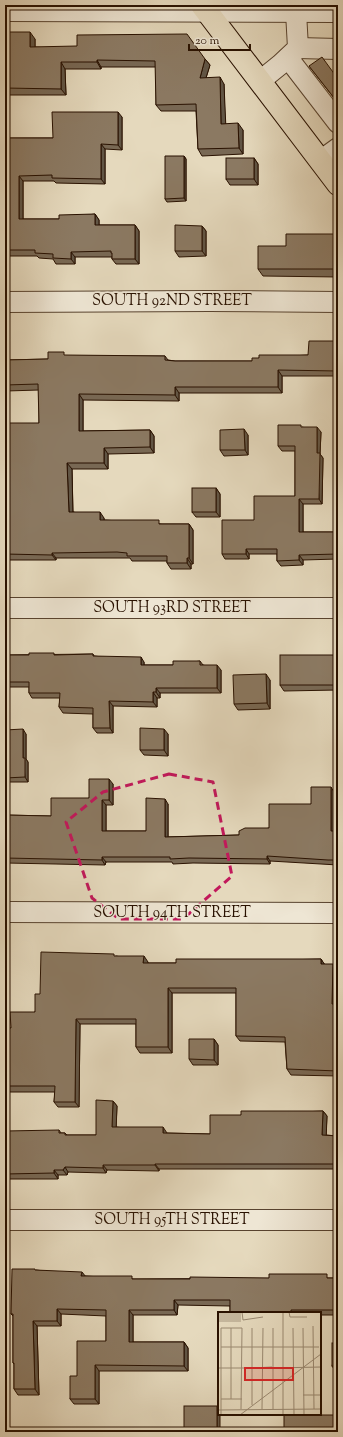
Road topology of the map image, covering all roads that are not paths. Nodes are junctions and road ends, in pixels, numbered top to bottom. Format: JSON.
{"nodes":[{"id":1,"x":204,"y":8,"type":"edge"},
{"id":2,"x":337,"y":10,"type":"edge"},
{"id":3,"x":5,"y":11,"type":"edge"},
{"id":4,"x":296,"y":12,"type":"junction"},
{"id":5,"x":293,"y":53,"type":"junction"},
{"id":6,"x":335,"y":53,"type":"edge"},
{"id":7,"x":260,"y":81,"type":"junction"},
{"id":8,"x":338,"y":123,"type":"edge"},
{"id":9,"x":338,"y":148,"type":"edge"},
{"id":10,"x":320,"y":161,"type":"junction"},
{"id":11,"x":338,"y":184,"type":"edge"},
{"id":12,"x":5,"y":302,"type":"edge"},
{"id":13,"x":338,"y":302,"type":"edge"},
{"id":14,"x":5,"y":608,"type":"edge"},
{"id":15,"x":338,"y":608,"type":"edge"},
{"id":16,"x":5,"y":912,"type":"edge"},
{"id":17,"x":338,"y":913,"type":"edge"},
{"id":18,"x":5,"y":1220,"type":"edge"},
{"id":19,"x":338,"y":1220,"type":"edge"}],
"edges":[{"from":1,"to":3,"type":"street"},
{"from":1,"to":4,"type":"street"},
{"from":1,"to":7,"type":"main road"},
{"from":2,"to":4,"type":"street"},
{"from":4,"to":5,"type":"street"},
{"from":5,"to":6,"type":"street"},
{"from":5,"to":7,"type":"street"},
{"from":5,"to":8,"type":"street"},
{"from":7,"to":10,"type":"main road"},
{"from":9,"to":10,"type":"street"},
{"from":10,"to":11,"type":"main road"},
{"from":12,"to":13,"type":"street","name":"SOUTH 92ND STREET"},
{"from":14,"to":15,"type":"street","name":"SOUTH 93RD STREET"},
{"from":16,"to":17,"type":"street","name":"SOUTH 94TH STREET"},
{"from":18,"to":19,"type":"street","name":"SOUTH 95TH STREET"}]}
